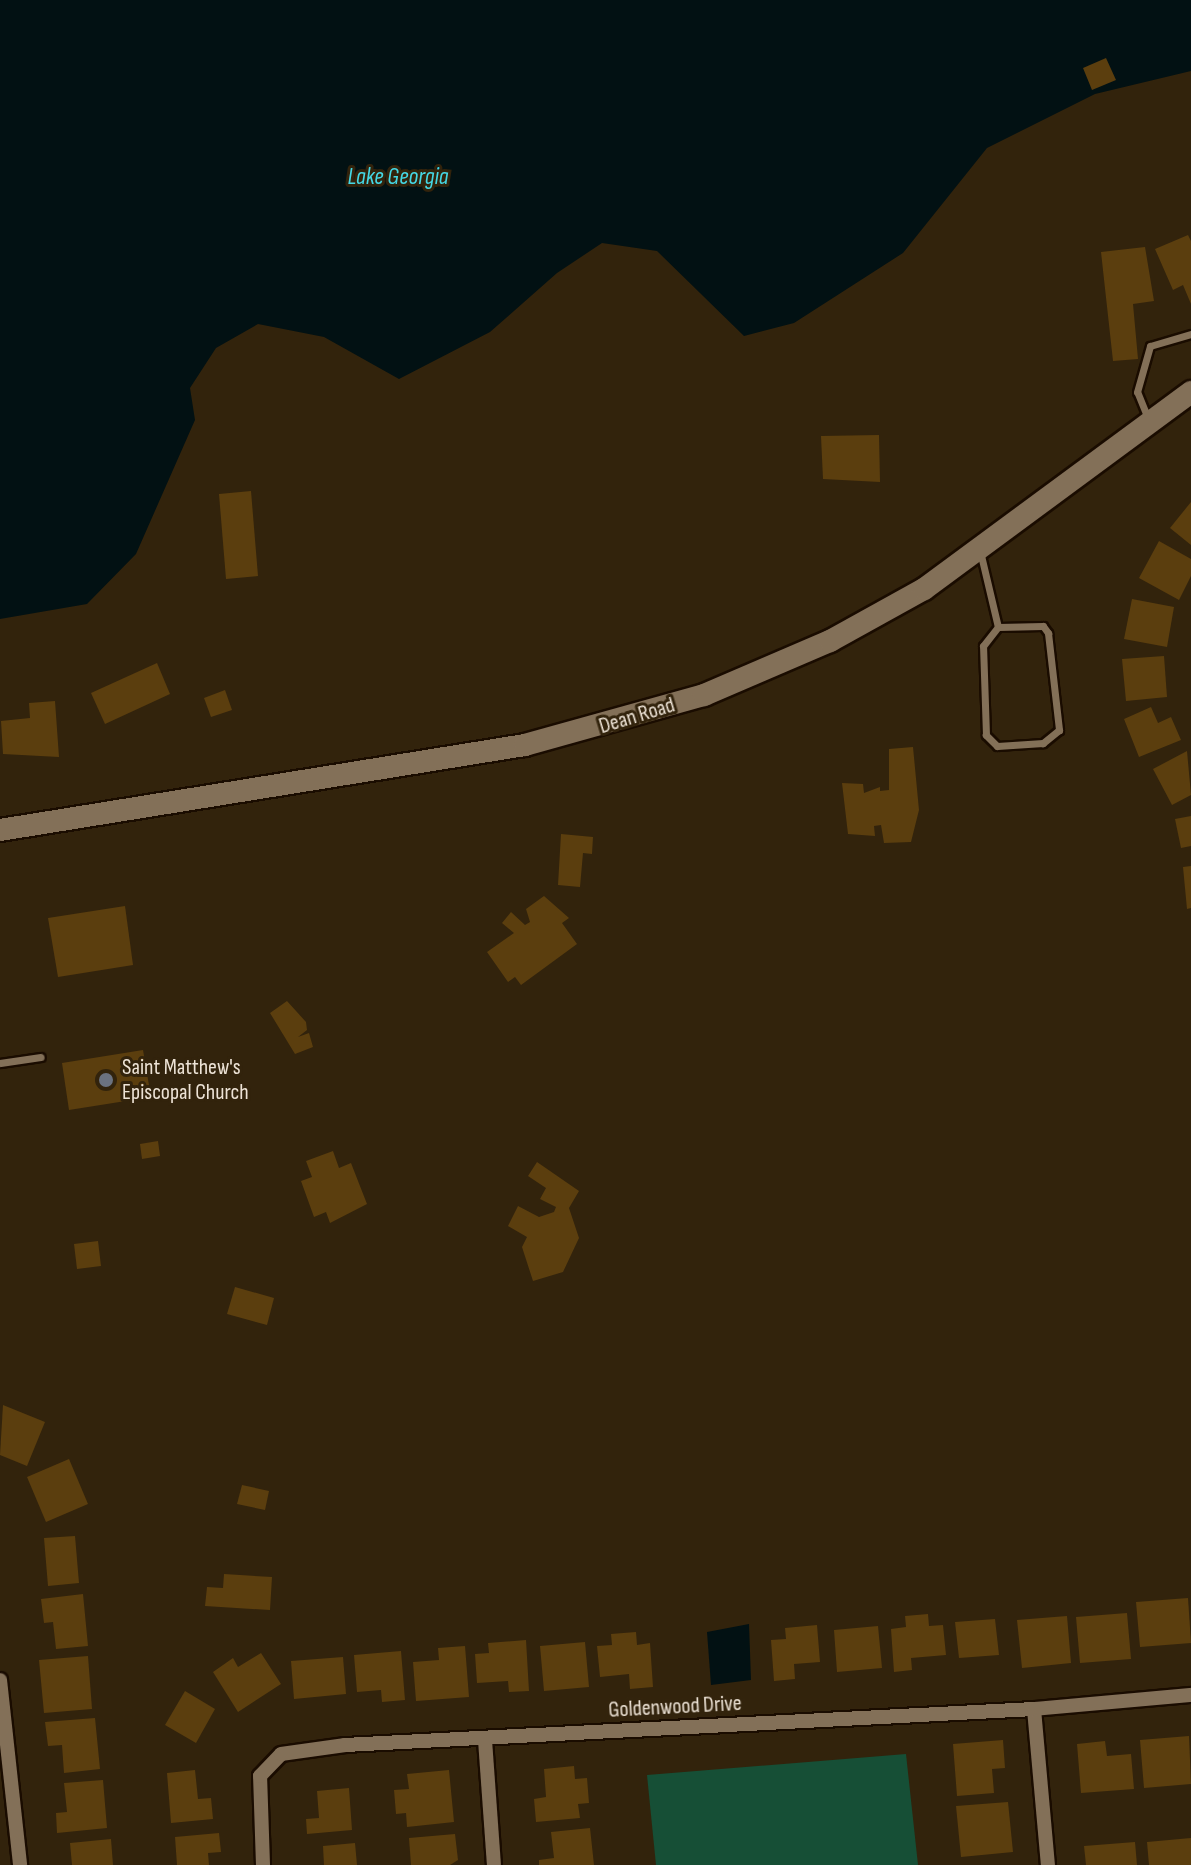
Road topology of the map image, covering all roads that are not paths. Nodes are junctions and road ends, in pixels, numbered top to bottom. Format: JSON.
{"nodes":[{"id":1,"x":1191,"y":334,"type":"edge"},
{"id":2,"x":1191,"y":392,"type":"edge"},
{"id":3,"x":1150,"y":423,"type":"junction"},
{"id":4,"x":980,"y":550,"type":"junction"},
{"id":5,"x":998,"y":627,"type":"junction"},
{"id":6,"x":0,"y":830,"type":"edge"},
{"id":7,"x":41,"y":1057,"type":"dead end"},
{"id":8,"x":0,"y":1063,"type":"edge"},
{"id":9,"x":0,"y":1680,"type":"edge"},
{"id":10,"x":1191,"y":1695,"type":"edge"},
{"id":11,"x":1034,"y":1709,"type":"junction"},
{"id":12,"x":485,"y":1740,"type":"junction"},
{"id":13,"x":20,"y":1865,"type":"edge"},
{"id":14,"x":263,"y":1865,"type":"edge"},
{"id":15,"x":494,"y":1865,"type":"edge"},
{"id":16,"x":1048,"y":1865,"type":"edge"}],
"edges":[{"from":1,"to":3,"type":"lane"},
{"from":2,"to":3,"type":"main road","name":"Dean Road"},
{"from":3,"to":4,"type":"main road","name":"Dean Road"},
{"from":4,"to":5,"type":"lane"},
{"from":4,"to":6,"type":"main road","name":"Dean Road"},
{"from":5,"to":5,"type":"lane"},
{"from":7,"to":8,"type":"lane"},
{"from":9,"to":13,"type":"street"},
{"from":10,"to":11,"type":"street","name":"Goldenwood Drive"},
{"from":11,"to":12,"type":"street","name":"Goldenwood Drive"},
{"from":11,"to":16,"type":"street"},
{"from":12,"to":14,"type":"street","name":"Goldenwood Drive"},
{"from":12,"to":15,"type":"street"}]}
